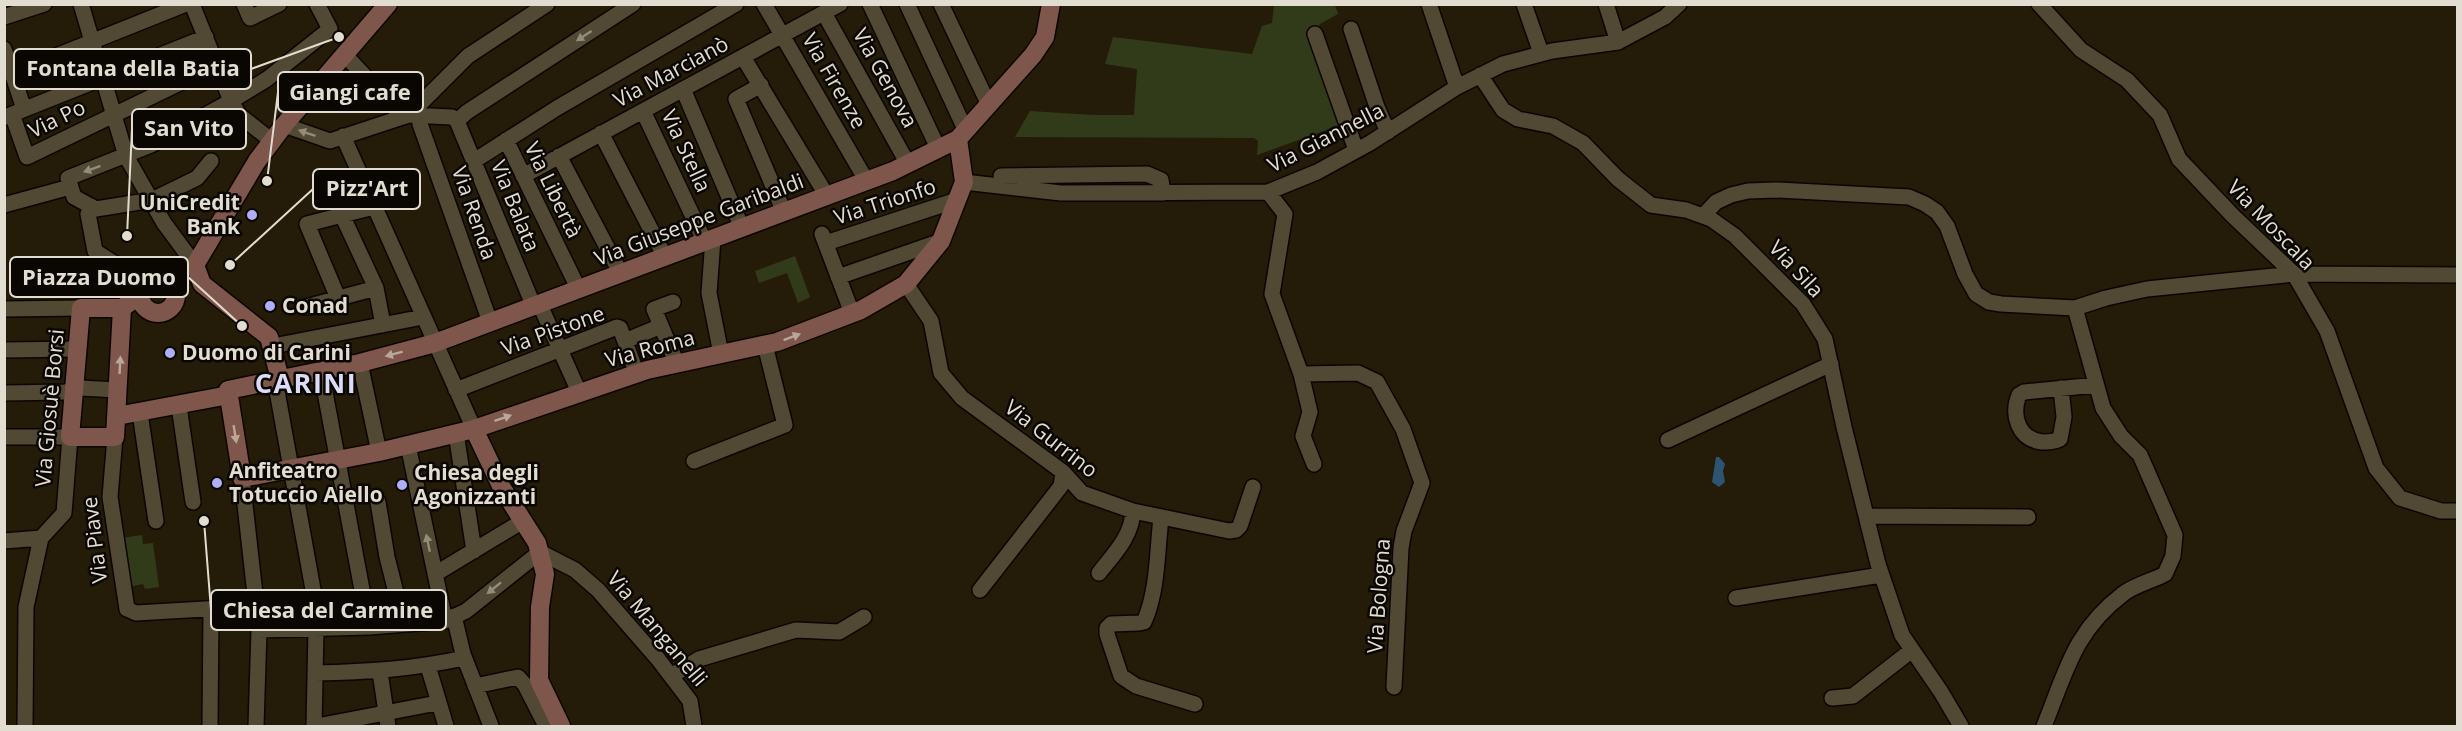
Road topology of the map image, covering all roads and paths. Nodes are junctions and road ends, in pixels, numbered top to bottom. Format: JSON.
{"nodes":[{"id":1,"x":44,"y":4,"type":"edge"},
{"id":2,"x":81,"y":4,"type":"edge"},
{"id":3,"x":186,"y":4,"type":"edge"},
{"id":4,"x":192,"y":4,"type":"edge"},
{"id":5,"x":244,"y":4,"type":"edge"},
{"id":6,"x":279,"y":4,"type":"edge"},
{"id":7,"x":317,"y":4,"type":"edge"},
{"id":8,"x":388,"y":4,"type":"edge"},
{"id":9,"x":547,"y":4,"type":"edge"},
{"id":10,"x":633,"y":4,"type":"edge"},
{"id":11,"x":736,"y":4,"type":"edge"},
{"id":12,"x":764,"y":4,"type":"edge"},
{"id":13,"x":840,"y":4,"type":"edge"},
{"id":14,"x":870,"y":4,"type":"edge"},
{"id":15,"x":907,"y":4,"type":"edge"},
{"id":16,"x":941,"y":4,"type":"edge"},
{"id":17,"x":1051,"y":4,"type":"edge"},
{"id":18,"x":1429,"y":4,"type":"edge"},
{"id":19,"x":1524,"y":4,"type":"edge"},
{"id":20,"x":1606,"y":4,"type":"edge"},
{"id":21,"x":1679,"y":4,"type":"edge"},
{"id":22,"x":2039,"y":4,"type":"edge"},
{"id":23,"x":715,"y":9,"type":"edge"},
{"id":24,"x":824,"y":12,"type":"junction"},
{"id":25,"x":4,"y":17,"type":"edge"},
{"id":26,"x":1351,"y":28,"type":"dead end"},
{"id":27,"x":1315,"y":34,"type":"dead end"},
{"id":28,"x":783,"y":35,"type":"junction"},
{"id":29,"x":206,"y":37,"type":"junction"},
{"id":30,"x":92,"y":41,"type":"junction"},
{"id":31,"x":1618,"y":42,"type":"junction"},
{"id":32,"x":4,"y":49,"type":"edge"},
{"id":33,"x":1541,"y":53,"type":"junction"},
{"id":34,"x":345,"y":54,"type":"junction"},
{"id":35,"x":743,"y":57,"type":"junction"},
{"id":36,"x":217,"y":65,"type":"junction"},
{"id":37,"x":11,"y":74,"type":"junction"},
{"id":38,"x":1480,"y":75,"type":"junction"},
{"id":39,"x":103,"y":77,"type":"junction"},
{"id":40,"x":761,"y":85,"type":"junction"},
{"id":41,"x":1457,"y":87,"type":"junction"},
{"id":42,"x":683,"y":89,"type":"junction"},
{"id":43,"x":231,"y":101,"type":"junction"},
{"id":44,"x":989,"y":105,"type":"junction"},
{"id":45,"x":644,"y":111,"type":"junction"},
{"id":46,"x":14,"y":113,"type":"edge"},
{"id":47,"x":113,"y":114,"type":"junction"},
{"id":48,"x":411,"y":116,"type":"junction"},
{"id":49,"x":458,"y":121,"type":"junction"},
{"id":50,"x":284,"y":125,"type":"junction"},
{"id":51,"x":1388,"y":132,"type":"junction"},
{"id":52,"x":601,"y":134,"type":"junction"},
{"id":53,"x":962,"y":134,"type":"junction"},
{"id":54,"x":343,"y":136,"type":"junction"},
{"id":55,"x":506,"y":140,"type":"junction"},
{"id":56,"x":272,"y":141,"type":"junction"},
{"id":57,"x":938,"y":148,"type":"junction"},
{"id":58,"x":1356,"y":150,"type":"junction"},
{"id":59,"x":126,"y":156,"type":"junction"},
{"id":60,"x":559,"y":156,"type":"junction"},
{"id":61,"x":211,"y":161,"type":"dead end"},
{"id":62,"x":474,"y":161,"type":"junction"},
{"id":63,"x":908,"y":164,"type":"junction"},
{"id":64,"x":523,"y":176,"type":"junction"},
{"id":65,"x":1001,"y":176,"type":"dead end"},
{"id":66,"x":866,"y":180,"type":"junction"},
{"id":67,"x":964,"y":182,"type":"junction"},
{"id":68,"x":70,"y":187,"type":"junction"},
{"id":69,"x":1268,"y":192,"type":"junction"},
{"id":70,"x":1163,"y":193,"type":"junction"},
{"id":71,"x":827,"y":195,"type":"junction"},
{"id":72,"x":152,"y":200,"type":"junction"},
{"id":73,"x":957,"y":200,"type":"junction"},
{"id":74,"x":4,"y":205,"type":"edge"},
{"id":75,"x":91,"y":206,"type":"junction"},
{"id":76,"x":374,"y":207,"type":"junction"},
{"id":77,"x":784,"y":212,"type":"junction"},
{"id":78,"x":342,"y":215,"type":"junction"},
{"id":79,"x":1703,"y":216,"type":"junction"},
{"id":80,"x":742,"y":228,"type":"junction"},
{"id":81,"x":709,"y":241,"type":"junction"},
{"id":82,"x":940,"y":242,"type":"junction"},
{"id":83,"x":665,"y":257,"type":"junction"},
{"id":84,"x":195,"y":265,"type":"junction"},
{"id":85,"x":621,"y":274,"type":"junction"},
{"id":86,"x":2294,"y":274,"type":"junction"},
{"id":87,"x":2457,"y":274,"type":"edge"},
{"id":88,"x":838,"y":277,"type":"junction"},
{"id":89,"x":164,"y":278,"type":"junction"},
{"id":90,"x":202,"y":284,"type":"junction"},
{"id":91,"x":906,"y":284,"type":"junction"},
{"id":92,"x":376,"y":288,"type":"junction"},
{"id":93,"x":142,"y":289,"type":"junction"},
{"id":94,"x":579,"y":290,"type":"junction"},
{"id":95,"x":338,"y":298,"type":"junction"},
{"id":96,"x":673,"y":302,"type":"dead end"},
{"id":97,"x":537,"y":306,"type":"junction"},
{"id":98,"x":306,"y":307,"type":"dead end"},
{"id":99,"x":81,"y":308,"type":"junction"},
{"id":100,"x":2075,"y":308,"type":"junction"},
{"id":101,"x":4,"y":309,"type":"edge"},
{"id":102,"x":164,"y":309,"type":"junction"},
{"id":103,"x":852,"y":313,"type":"junction"},
{"id":104,"x":423,"y":317,"type":"junction"},
{"id":105,"x":120,"y":318,"type":"junction"},
{"id":106,"x":490,"y":322,"type":"junction"},
{"id":107,"x":383,"y":325,"type":"junction"},
{"id":108,"x":661,"y":326,"type":"junction"},
{"id":109,"x":625,"y":341,"type":"junction"},
{"id":110,"x":435,"y":343,"type":"junction"},
{"id":111,"x":278,"y":345,"type":"junction"},
{"id":112,"x":765,"y":345,"type":"junction"},
{"id":113,"x":77,"y":349,"type":"junction"},
{"id":114,"x":560,"y":349,"type":"junction"},
{"id":115,"x":4,"y":350,"type":"edge"},
{"id":116,"x":721,"y":354,"type":"junction"},
{"id":117,"x":360,"y":363,"type":"junction"},
{"id":118,"x":677,"y":364,"type":"junction"},
{"id":119,"x":1831,"y":364,"type":"junction"},
{"id":120,"x":321,"y":370,"type":"junction"},
{"id":121,"x":637,"y":374,"type":"junction"},
{"id":122,"x":1301,"y":374,"type":"junction"},
{"id":123,"x":282,"y":378,"type":"junction"},
{"id":124,"x":2096,"y":385,"type":"junction"},
{"id":125,"x":2061,"y":388,"type":"dead end"},
{"id":126,"x":74,"y":390,"type":"junction"},
{"id":127,"x":118,"y":390,"type":"junction"},
{"id":128,"x":456,"y":390,"type":"junction"},
{"id":129,"x":579,"y":392,"type":"junction"},
{"id":130,"x":4,"y":393,"type":"edge"},
{"id":131,"x":228,"y":393,"type":"junction"},
{"id":132,"x":179,"y":405,"type":"junction"},
{"id":133,"x":140,"y":413,"type":"junction"},
{"id":134,"x":117,"y":416,"type":"junction"},
{"id":135,"x":465,"y":431,"type":"junction"},
{"id":136,"x":4,"y":437,"type":"edge"},
{"id":137,"x":70,"y":437,"type":"junction"},
{"id":138,"x":115,"y":437,"type":"junction"},
{"id":139,"x":1668,"y":440,"type":"dead end"},
{"id":140,"x":408,"y":445,"type":"junction"},
{"id":141,"x":379,"y":452,"type":"junction"},
{"id":142,"x":339,"y":460,"type":"junction"},
{"id":143,"x":694,"y":461,"type":"dead end"},
{"id":144,"x":1314,"y":464,"type":"dead end"},
{"id":145,"x":292,"y":469,"type":"junction"},
{"id":146,"x":1063,"y":472,"type":"junction"},
{"id":147,"x":242,"y":478,"type":"junction"},
{"id":148,"x":1253,"y":487,"type":"dead end"},
{"id":149,"x":194,"y":502,"type":"dead end"},
{"id":150,"x":378,"y":502,"type":"dead end"},
{"id":151,"x":1133,"y":511,"type":"junction"},
{"id":152,"x":2457,"y":511,"type":"edge"},
{"id":153,"x":1866,"y":516,"type":"junction"},
{"id":154,"x":2028,"y":517,"type":"dead end"},
{"id":155,"x":1161,"y":518,"type":"junction"},
{"id":156,"x":156,"y":521,"type":"dead end"},
{"id":157,"x":523,"y":521,"type":"junction"},
{"id":158,"x":41,"y":538,"type":"junction"},
{"id":159,"x":4,"y":541,"type":"edge"},
{"id":160,"x":474,"y":550,"type":"junction"},
{"id":161,"x":540,"y":552,"type":"junction"},
{"id":162,"x":1099,"y":573,"type":"dead end"},
{"id":163,"x":435,"y":574,"type":"junction"},
{"id":164,"x":1881,"y":575,"type":"junction"},
{"id":165,"x":980,"y":590,"type":"dead end"},
{"id":166,"x":1736,"y":598,"type":"dead end"},
{"id":167,"x":257,"y":606,"type":"junction"},
{"id":168,"x":211,"y":609,"type":"junction"},
{"id":169,"x":864,"y":617,"type":"dead end"},
{"id":170,"x":450,"y":618,"type":"junction"},
{"id":171,"x":404,"y":624,"type":"junction"},
{"id":172,"x":369,"y":627,"type":"junction"},
{"id":173,"x":318,"y":629,"type":"junction"},
{"id":174,"x":259,"y":630,"type":"junction"},
{"id":175,"x":1912,"y":650,"type":"junction"},
{"id":176,"x":464,"y":658,"type":"junction"},
{"id":177,"x":428,"y":666,"type":"junction"},
{"id":178,"x":380,"y":672,"type":"junction"},
{"id":179,"x":315,"y":674,"type":"junction"},
{"id":180,"x":671,"y":676,"type":"junction"},
{"id":181,"x":476,"y":686,"type":"junction"},
{"id":182,"x":1394,"y":687,"type":"dead end"},
{"id":183,"x":1832,"y":698,"type":"dead end"},
{"id":184,"x":437,"y":703,"type":"junction"},
{"id":185,"x":1195,"y":704,"type":"dead end"},
{"id":186,"x":387,"y":720,"type":"edge"},
{"id":187,"x":210,"y":724,"type":"dead end"},
{"id":188,"x":25,"y":726,"type":"edge"},
{"id":189,"x":256,"y":726,"type":"edge"},
{"id":190,"x":315,"y":726,"type":"edge"},
{"id":191,"x":446,"y":726,"type":"edge"},
{"id":192,"x":491,"y":726,"type":"edge"},
{"id":193,"x":546,"y":726,"type":"edge"},
{"id":194,"x":561,"y":726,"type":"edge"},
{"id":195,"x":694,"y":726,"type":"edge"},
{"id":196,"x":1961,"y":726,"type":"edge"},
{"id":197,"x":2044,"y":726,"type":"edge"}],
"edges":[{"from":1,"to":25,"type":"street"},
{"from":2,"to":30,"type":"street"},
{"from":3,"to":30,"type":"street"},
{"from":4,"to":29,"type":"street"},
{"from":5,"to":6,"type":"street"},
{"from":7,"to":43,"type":"street"},
{"from":8,"to":34,"type":"street"},
{"from":9,"to":48,"type":"street"},
{"from":10,"to":49,"type":"street","one_way":true},
{"from":11,"to":23,"type":"street"},
{"from":12,"to":28,"type":"street","name":"Via Firenze"},
{"from":13,"to":24,"type":"street","name":"Via Marcianò"},
{"from":14,"to":57,"type":"street"},
{"from":15,"to":53,"type":"street"},
{"from":16,"to":44,"type":"street"},
{"from":17,"to":44,"type":"street","name":"Via Giuseppe Garibaldi"},
{"from":18,"to":41,"type":"street"},
{"from":19,"to":33,"type":"street"},
{"from":20,"to":31,"type":"street"},
{"from":21,"to":31,"type":"street","name":"Via Giannella"},
{"from":22,"to":86,"type":"street","name":"Via Moscala"},
{"from":23,"to":55,"type":"street"},
{"from":24,"to":28,"type":"street","name":"Via Marcianò"},
{"from":24,"to":63,"type":"street","name":"Via Genova"},
{"from":26,"to":51,"type":"street"},
{"from":27,"to":58,"type":"street"},
{"from":28,"to":35,"type":"street","name":"Via Marcianò"},
{"from":28,"to":66,"type":"street","name":"Via Firenze"},
{"from":29,"to":36,"type":"street"},
{"from":29,"to":39,"type":"street"},
{"from":30,"to":37,"type":"street"},
{"from":30,"to":39,"type":"street"},
{"from":31,"to":33,"type":"street","name":"Via Giannella"},
{"from":32,"to":37,"type":"street"},
{"from":33,"to":38,"type":"street","name":"Via Giannella"},
{"from":34,"to":48,"type":"street"},
{"from":34,"to":50,"type":"street"},
{"from":35,"to":40,"type":"street"},
{"from":35,"to":42,"type":"street","name":"Via Marcianò"},
{"from":36,"to":43,"type":"street"},
{"from":36,"to":47,"type":"street"},
{"from":37,"to":46,"type":"street"},
{"from":38,"to":41,"type":"street","name":"Via Giannella"},
{"from":38,"to":79,"type":"street","name":"Via Sila"},
{"from":39,"to":46,"type":"street"},
{"from":39,"to":47,"type":"street"},
{"from":40,"to":71,"type":"street"},
{"from":40,"to":77,"type":"street"},
{"from":41,"to":51,"type":"street","name":"Via Giannella"},
{"from":42,"to":45,"type":"street","name":"Via Marcianò"},
{"from":42,"to":80,"type":"street"},
{"from":43,"to":56,"type":"street"},
{"from":43,"to":59,"type":"street"},
{"from":44,"to":53,"type":"street","name":"Via Giuseppe Garibaldi"},
{"from":45,"to":52,"type":"street","name":"Via Marcianò"},
{"from":45,"to":81,"type":"street","name":"Via Stella"},
{"from":46,"to":47,"type":"street","name":"Via Po"},
{"from":47,"to":59,"type":"street"},
{"from":48,"to":49,"type":"street"},
{"from":48,"to":54,"type":"street"},
{"from":48,"to":106,"type":"street","name":"Via Renda"},
{"from":49,"to":62,"type":"street","name":"Via Balata"},
{"from":54,"to":50,"type":"street","one_way":true},
{"from":50,"to":56,"type":"street"},
{"from":51,"to":58,"type":"street","name":"Via Giannella"},
{"from":52,"to":60,"type":"street","name":"Via Marcianò"},
{"from":52,"to":83,"type":"street"},
{"from":53,"to":57,"type":"street","name":"Via Giuseppe Garibaldi"},
{"from":53,"to":67,"type":"street","name":"Via Roma"},
{"from":54,"to":76,"type":"street"},
{"from":55,"to":62,"type":"street"},
{"from":55,"to":64,"type":"street","name":"Via Libertà"},
{"from":56,"to":84,"type":"street"},
{"from":57,"to":63,"type":"street","name":"Via Giuseppe Garibaldi"},
{"from":58,"to":69,"type":"street","name":"Via Giannella"},
{"from":59,"to":68,"type":"street","one_way":true},
{"from":59,"to":72,"type":"street"},
{"from":60,"to":64,"type":"street","name":"Via Marcianò"},
{"from":60,"to":85,"type":"street"},
{"from":61,"to":72,"type":"street"},
{"from":62,"to":97,"type":"street","name":"Via Balata"},
{"from":63,"to":66,"type":"street","name":"Via Giuseppe Garibaldi"},
{"from":64,"to":94,"type":"street","name":"Via Libertà"},
{"from":65,"to":70,"type":"street"},
{"from":66,"to":71,"type":"street","name":"Via Giuseppe Garibaldi"},
{"from":67,"to":70,"type":"street","name":"Via Giannella"},
{"from":67,"to":73,"type":"street","name":"Via Roma"},
{"from":68,"to":74,"type":"street"},
{"from":68,"to":75,"type":"street"},
{"from":69,"to":70,"type":"street","name":"Via Giannella"},
{"from":69,"to":122,"type":"street"},
{"from":71,"to":77,"type":"street","name":"Via Giuseppe Garibaldi"},
{"from":72,"to":75,"type":"street"},
{"from":72,"to":84,"type":"street"},
{"from":73,"to":82,"type":"street","name":"Via Roma"},
{"from":73,"to":88,"type":"street","name":"Via Trionfo"},
{"from":75,"to":93,"type":"street"},
{"from":76,"to":78,"type":"street"},
{"from":76,"to":104,"type":"street"},
{"from":77,"to":80,"type":"street","name":"Via Giuseppe Garibaldi"},
{"from":78,"to":92,"type":"street"},
{"from":78,"to":95,"type":"street"},
{"from":79,"to":100,"type":"street"},
{"from":79,"to":119,"type":"street","name":"Via Sila"},
{"from":80,"to":81,"type":"street","name":"Via Giuseppe Garibaldi"},
{"from":81,"to":83,"type":"street","name":"Via Giuseppe Garibaldi"},
{"from":81,"to":116,"type":"street"},
{"from":82,"to":88,"type":"street"},
{"from":82,"to":91,"type":"street","name":"Via Roma"},
{"from":83,"to":85,"type":"street","name":"Via Giuseppe Garibaldi"},
{"from":84,"to":89,"type":"street"},
{"from":84,"to":90,"type":"street"},
{"from":85,"to":94,"type":"street","name":"Via Giuseppe Garibaldi"},
{"from":86,"to":87,"type":"street"},
{"from":86,"to":100,"type":"street"},
{"from":86,"to":152,"type":"street","name":"Via Moscala"},
{"from":88,"to":103,"type":"street"},
{"from":89,"to":93,"type":"street"},
{"from":89,"to":102,"type":"street"},
{"from":90,"to":102,"type":"street"},
{"from":90,"to":111,"type":"street"},
{"from":91,"to":103,"type":"street","name":"Via Roma"},
{"from":91,"to":146,"type":"street","name":"Via Gurrino"},
{"from":92,"to":95,"type":"street"},
{"from":92,"to":107,"type":"street"},
{"from":93,"to":102,"type":"street"},
{"from":93,"to":105,"type":"street"},
{"from":94,"to":97,"type":"street","name":"Via Giuseppe Garibaldi"},
{"from":95,"to":98,"type":"street"},
{"from":96,"to":108,"type":"street"},
{"from":97,"to":106,"type":"street","name":"Via Giuseppe Garibaldi"},
{"from":97,"to":114,"type":"street","name":"Via Balata"},
{"from":99,"to":101,"type":"street"},
{"from":99,"to":105,"type":"street"},
{"from":99,"to":113,"type":"street","name":"Via Giosuè Borsi"},
{"from":100,"to":124,"type":"street"},
{"from":102,"to":105,"type":"street"},
{"from":112,"to":103,"type":"street","name":"Via Roma","one_way":true},
{"from":104,"to":107,"type":"street"},
{"from":104,"to":110,"type":"street"},
{"from":127,"to":105,"type":"street","name":"Via Piave","one_way":true},
{"from":106,"to":110,"type":"street","name":"Via Giuseppe Garibaldi"},
{"from":107,"to":111,"type":"street"},
{"from":108,"to":109,"type":"street"},
{"from":108,"to":118,"type":"street"},
{"from":109,"to":114,"type":"street","name":"Via Pistone"},
{"from":109,"to":121,"type":"street","name":"Via Pistone"},
{"from":110,"to":117,"type":"street","name":"Via Giuseppe Garibaldi","one_way":true},
{"from":110,"to":128,"type":"street"},
{"from":111,"to":123,"type":"street"},
{"from":112,"to":116,"type":"street","name":"Via Roma"},
{"from":112,"to":143,"type":"street"},
{"from":113,"to":115,"type":"street"},
{"from":113,"to":126,"type":"street","name":"Via Giosuè Borsi"},
{"from":114,"to":128,"type":"street","name":"Via Pistone"},
{"from":114,"to":129,"type":"street","name":"Via Balata"},
{"from":116,"to":118,"type":"street","name":"Via Roma"},
{"from":117,"to":120,"type":"street","name":"Via Giuseppe Garibaldi"},
{"from":117,"to":141,"type":"street"},
{"from":118,"to":121,"type":"street","name":"Via Roma"},
{"from":119,"to":139,"type":"street"},
{"from":119,"to":153,"type":"street","name":"Via Sila"},
{"from":120,"to":123,"type":"street","name":"Via Giuseppe Garibaldi"},
{"from":120,"to":142,"type":"street"},
{"from":121,"to":129,"type":"street","name":"Via Roma"},
{"from":122,"to":144,"type":"street"},
{"from":122,"to":182,"type":"street","name":"Via Bologna"},
{"from":123,"to":131,"type":"street","name":"Via Giuseppe Garibaldi"},
{"from":123,"to":145,"type":"street"},
{"from":124,"to":125,"type":"street"},
{"from":124,"to":197,"type":"street"},
{"from":126,"to":127,"type":"street"},
{"from":126,"to":130,"type":"street"},
{"from":126,"to":137,"type":"street","name":"Via Giosuè Borsi"},
{"from":127,"to":134,"type":"street","name":"Via Piave"},
{"from":128,"to":135,"type":"street"},
{"from":135,"to":129,"type":"street","name":"Via Roma","one_way":true},
{"from":131,"to":132,"type":"street","name":"Via Giuseppe Garibaldi"},
{"from":131,"to":147,"type":"street","one_way":true},
{"from":132,"to":133,"type":"street","name":"Via Giuseppe Garibaldi"},
{"from":132,"to":149,"type":"street"},
{"from":133,"to":134,"type":"street","name":"Via Giuseppe Garibaldi"},
{"from":133,"to":156,"type":"street"},
{"from":134,"to":138,"type":"street","name":"Via Piave"},
{"from":135,"to":140,"type":"street","name":"Via Roma"},
{"from":135,"to":157,"type":"street"},
{"from":135,"to":160,"type":"street"},
{"from":136,"to":137,"type":"street"},
{"from":137,"to":138,"type":"street"},
{"from":137,"to":158,"type":"street","name":"Via Giosuè Borsi"},
{"from":138,"to":168,"type":"street","name":"Via Piave"},
{"from":140,"to":141,"type":"street","name":"Via Roma"},
{"from":163,"to":140,"type":"street","one_way":true},
{"from":141,"to":142,"type":"street","name":"Via Roma"},
{"from":142,"to":145,"type":"street","name":"Via Roma"},
{"from":142,"to":172,"type":"street"},
{"from":145,"to":147,"type":"street","name":"Via Roma"},
{"from":145,"to":173,"type":"street"},
{"from":146,"to":151,"type":"street","name":"Via Gurrino"},
{"from":146,"to":165,"type":"street"},
{"from":147,"to":167,"type":"street"},
{"from":148,"to":155,"type":"street","name":"Via Gurrino"},
{"from":150,"to":171,"type":"street"},
{"from":151,"to":155,"type":"street","name":"Via Gurrino"},
{"from":151,"to":162,"type":"street"},
{"from":153,"to":154,"type":"street"},
{"from":153,"to":164,"type":"street","name":"Via Sila"},
{"from":155,"to":185,"type":"street"},
{"from":157,"to":160,"type":"street"},
{"from":157,"to":161,"type":"street"},
{"from":158,"to":159,"type":"street"},
{"from":158,"to":188,"type":"street"},
{"from":160,"to":163,"type":"street"},
{"from":161,"to":170,"type":"street","one_way":true},
{"from":161,"to":180,"type":"street","name":"Via Manganelli"},
{"from":161,"to":194,"type":"street"},
{"from":163,"to":170,"type":"street"},
{"from":164,"to":166,"type":"street"},
{"from":164,"to":175,"type":"street","name":"Via Sila"},
{"from":167,"to":168,"type":"street","name":"Via Piave"},
{"from":167,"to":174,"type":"street"},
{"from":168,"to":187,"type":"street"},
{"from":169,"to":180,"type":"street"},
{"from":170,"to":171,"type":"street"},
{"from":170,"to":176,"type":"street"},
{"from":171,"to":172,"type":"street"},
{"from":172,"to":173,"type":"street"},
{"from":173,"to":174,"type":"street"},
{"from":173,"to":179,"type":"street"},
{"from":174,"to":189,"type":"street"},
{"from":175,"to":183,"type":"street"},
{"from":175,"to":196,"type":"street","name":"Via Sila"},
{"from":176,"to":177,"type":"street"},
{"from":176,"to":181,"type":"street"},
{"from":177,"to":178,"type":"street"},
{"from":177,"to":184,"type":"street"},
{"from":178,"to":179,"type":"street"},
{"from":178,"to":186,"type":"street"},
{"from":179,"to":190,"type":"street"},
{"from":180,"to":195,"type":"street","name":"Via Manganelli"},
{"from":181,"to":192,"type":"street"},
{"from":181,"to":193,"type":"street"},
{"from":184,"to":186,"type":"street"},
{"from":184,"to":191,"type":"street"},
{"from":186,"to":190,"type":"street"}]}
